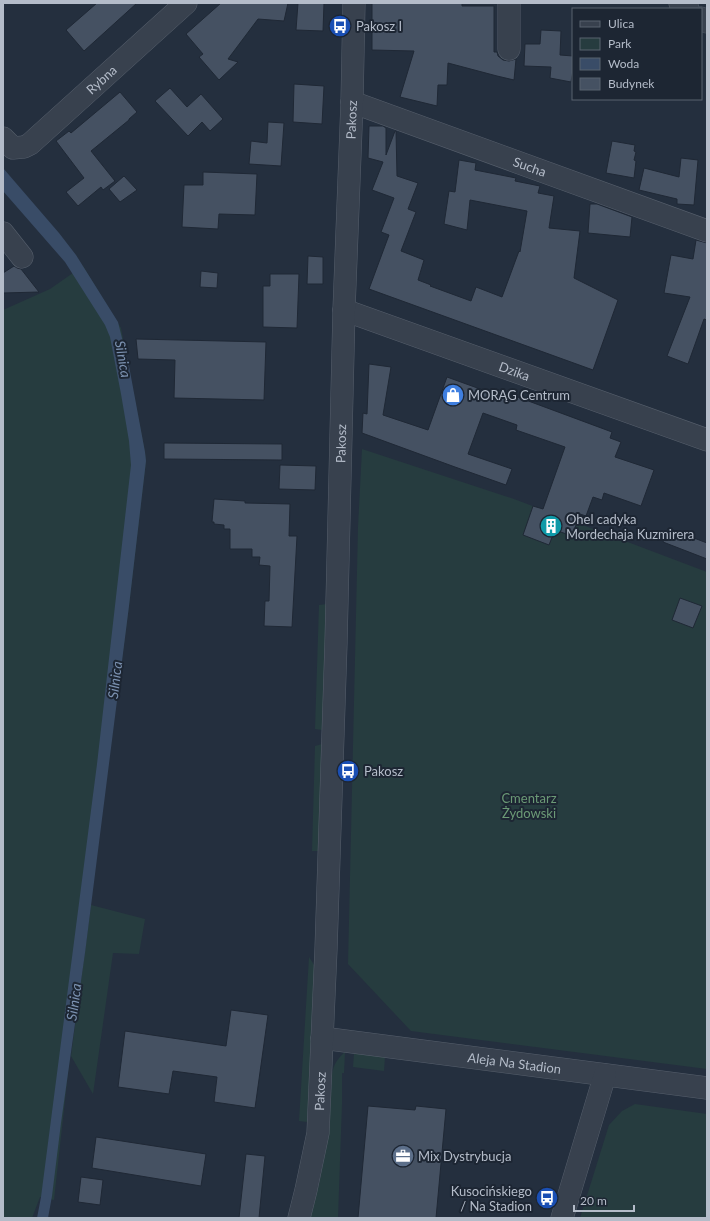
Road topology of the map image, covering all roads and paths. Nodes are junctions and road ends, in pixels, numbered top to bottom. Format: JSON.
{"nodes":[{"id":1,"x":186,"y":3,"type":"edge"},
{"id":2,"x":354,"y":3,"type":"edge"},
{"id":3,"x":509,"y":3,"type":"edge"},
{"id":4,"x":509,"y":49,"type":"dead end"},
{"id":5,"x":352,"y":102,"type":"junction"},
{"id":6,"x":8,"y":143,"type":"edge"},
{"id":7,"x":707,"y":231,"type":"edge"},
{"id":8,"x":3,"y":234,"type":"edge"},
{"id":9,"x":22,"y":257,"type":"dead end"},
{"id":10,"x":344,"y":310,"type":"junction"},
{"id":11,"x":707,"y":440,"type":"edge"},
{"id":12,"x":322,"y":1038,"type":"junction"},
{"id":13,"x":605,"y":1075,"type":"junction"},
{"id":14,"x":707,"y":1088,"type":"edge"},
{"id":15,"x":299,"y":1218,"type":"edge"},
{"id":16,"x":562,"y":1218,"type":"edge"}],
"edges":[{"from":1,"to":6,"type":"street","name":"Rybna"},
{"from":2,"to":5,"type":"street","name":"Pakosz"},
{"from":3,"to":4,"type":"street"},
{"from":5,"to":7,"type":"street","name":"Sucha"},
{"from":5,"to":10,"type":"street","name":"Pakosz"},
{"from":8,"to":9,"type":"street"},
{"from":10,"to":11,"type":"street","name":"Dzika"},
{"from":10,"to":12,"type":"street","name":"Pakosz"},
{"from":12,"to":13,"type":"street","name":"Aleja Na Stadion"},
{"from":12,"to":15,"type":"street","name":"Pakosz"},
{"from":13,"to":14,"type":"street","name":"Aleja Na Stadion"},
{"from":13,"to":16,"type":"street"}]}
